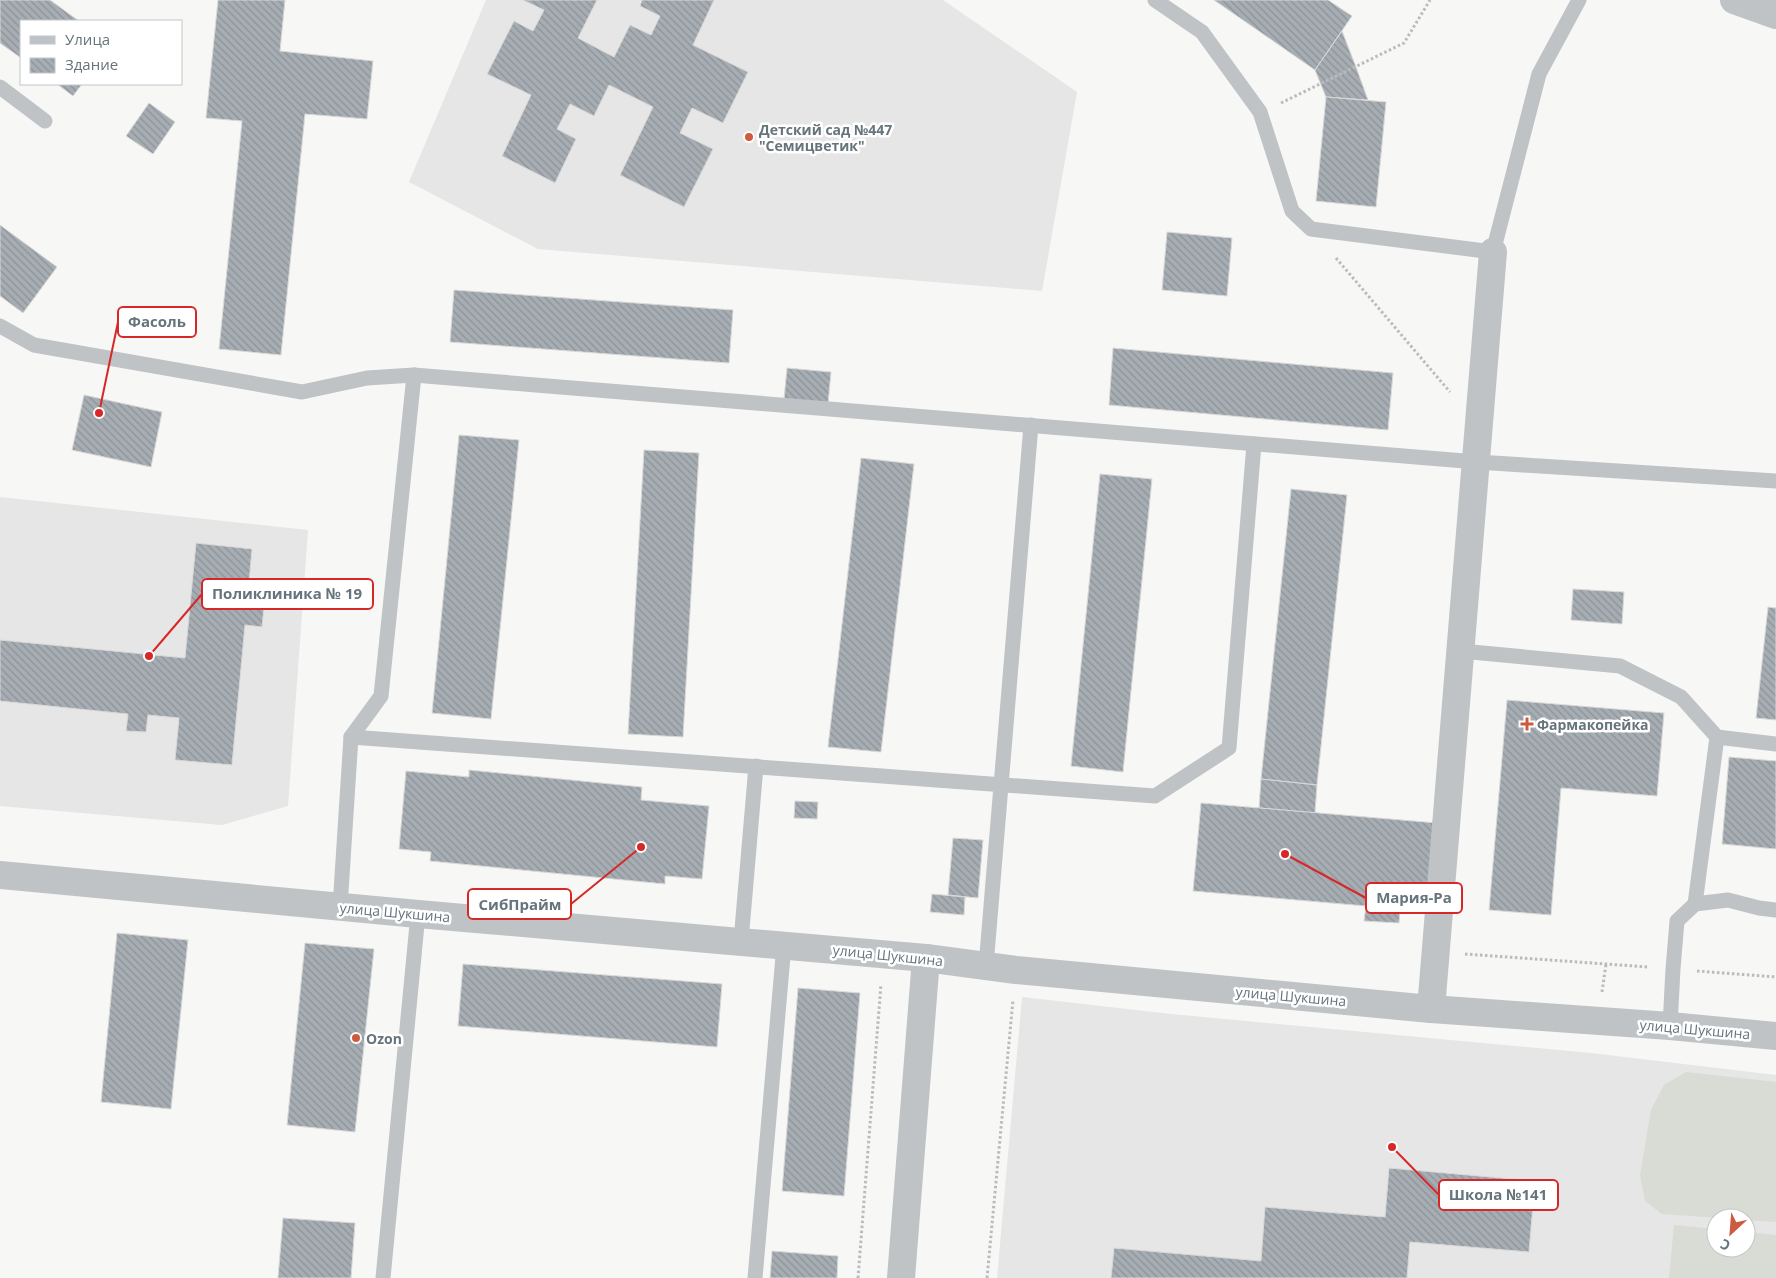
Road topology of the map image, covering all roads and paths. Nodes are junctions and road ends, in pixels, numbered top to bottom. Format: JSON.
{"nodes":[{"id":1,"x":1155,"y":0,"type":"edge"},
{"id":2,"x":1430,"y":0,"type":"edge"},
{"id":3,"x":1580,"y":0,"type":"edge"},
{"id":4,"x":1734,"y":0,"type":"edge"},
{"id":5,"x":1776,"y":15,"type":"edge"},
{"id":6,"x":0,"y":87,"type":"edge"},
{"id":7,"x":1260,"y":112,"type":"junction"},
{"id":8,"x":45,"y":121,"type":"dead end"},
{"id":9,"x":1311,"y":229,"type":"junction"},
{"id":10,"x":1493,"y":252,"type":"junction"},
{"id":11,"x":0,"y":326,"type":"edge"},
{"id":12,"x":414,"y":375,"type":"junction"},
{"id":13,"x":1031,"y":426,"type":"junction"},
{"id":14,"x":1480,"y":427,"type":"junction"},
{"id":15,"x":1254,"y":444,"type":"junction"},
{"id":16,"x":1477,"y":462,"type":"junction"},
{"id":17,"x":1776,"y":481,"type":"edge"},
{"id":18,"x":1461,"y":650,"type":"junction"},
{"id":19,"x":1716,"y":736,"type":"junction"},
{"id":20,"x":350,"y":737,"type":"junction"},
{"id":21,"x":1776,"y":744,"type":"edge"},
{"id":22,"x":756,"y":766,"type":"junction"},
{"id":23,"x":1001,"y":784,"type":"junction"},
{"id":24,"x":0,"y":875,"type":"edge"},
{"id":25,"x":1695,"y":904,"type":"junction"},
{"id":26,"x":340,"y":907,"type":"junction"},
{"id":27,"x":1776,"y":910,"type":"edge"},
{"id":28,"x":418,"y":914,"type":"junction"},
{"id":29,"x":740,"y":942,"type":"junction"},
{"id":30,"x":784,"y":945,"type":"junction"},
{"id":31,"x":1436,"y":952,"type":"junction"},
{"id":32,"x":883,"y":954,"type":"junction"},
{"id":33,"x":926,"y":958,"type":"junction"},
{"id":34,"x":986,"y":966,"type":"junction"},
{"id":35,"x":1672,"y":969,"type":"junction"},
{"id":36,"x":1016,"y":970,"type":"junction"},
{"id":37,"x":1776,"y":977,"type":"edge"},
{"id":38,"x":1431,"y":1009,"type":"junction"},
{"id":39,"x":1670,"y":1026,"type":"junction"},
{"id":40,"x":1776,"y":1036,"type":"edge"},
{"id":41,"x":383,"y":1278,"type":"edge"},
{"id":42,"x":755,"y":1278,"type":"edge"},
{"id":43,"x":858,"y":1278,"type":"edge"},
{"id":44,"x":901,"y":1278,"type":"edge"},
{"id":45,"x":987,"y":1278,"type":"edge"}],
"edges":[{"from":1,"to":7,"type":"lane"},
{"from":2,"to":7,"type":"path"},
{"from":3,"to":10,"type":"lane"},
{"from":4,"to":5,"type":"street"},
{"from":6,"to":8,"type":"lane"},
{"from":7,"to":9,"type":"lane"},
{"from":9,"to":10,"type":"lane"},
{"from":9,"to":14,"type":"path"},
{"from":10,"to":14,"type":"street"},
{"from":11,"to":12,"type":"lane"},
{"from":12,"to":13,"type":"lane"},
{"from":12,"to":20,"type":"lane"},
{"from":13,"to":15,"type":"lane"},
{"from":13,"to":23,"type":"lane"},
{"from":14,"to":16,"type":"street"},
{"from":15,"to":16,"type":"lane"},
{"from":15,"to":23,"type":"lane"},
{"from":16,"to":17,"type":"lane"},
{"from":16,"to":18,"type":"street"},
{"from":18,"to":19,"type":"lane"},
{"from":18,"to":31,"type":"street"},
{"from":19,"to":21,"type":"lane"},
{"from":19,"to":25,"type":"lane"},
{"from":20,"to":22,"type":"lane"},
{"from":20,"to":26,"type":"lane"},
{"from":22,"to":23,"type":"lane"},
{"from":22,"to":29,"type":"lane"},
{"from":23,"to":34,"type":"lane"},
{"from":24,"to":26,"type":"street","name":"улица Шукшина"},
{"from":25,"to":27,"type":"lane"},
{"from":25,"to":35,"type":"lane"},
{"from":26,"to":28,"type":"street","name":"улица Шукшина"},
{"from":28,"to":29,"type":"street","name":"улица Шукшина"},
{"from":28,"to":41,"type":"lane"},
{"from":29,"to":30,"type":"street","name":"улица Шукшина"},
{"from":30,"to":32,"type":"street","name":"улица Шукшина"},
{"from":30,"to":42,"type":"lane"},
{"from":31,"to":35,"type":"path"},
{"from":31,"to":38,"type":"street"},
{"from":32,"to":33,"type":"street","name":"улица Шукшина"},
{"from":32,"to":43,"type":"path"},
{"from":33,"to":34,"type":"street","name":"улица Шукшина"},
{"from":33,"to":44,"type":"street"},
{"from":34,"to":36,"type":"street","name":"улица Шукшина"},
{"from":35,"to":37,"type":"path"},
{"from":35,"to":39,"type":"lane"},
{"from":36,"to":38,"type":"street","name":"улица Шукшина"},
{"from":36,"to":45,"type":"path"},
{"from":38,"to":39,"type":"street","name":"улица Шукшина"},
{"from":39,"to":40,"type":"street","name":"улица Шукшина"}]}
